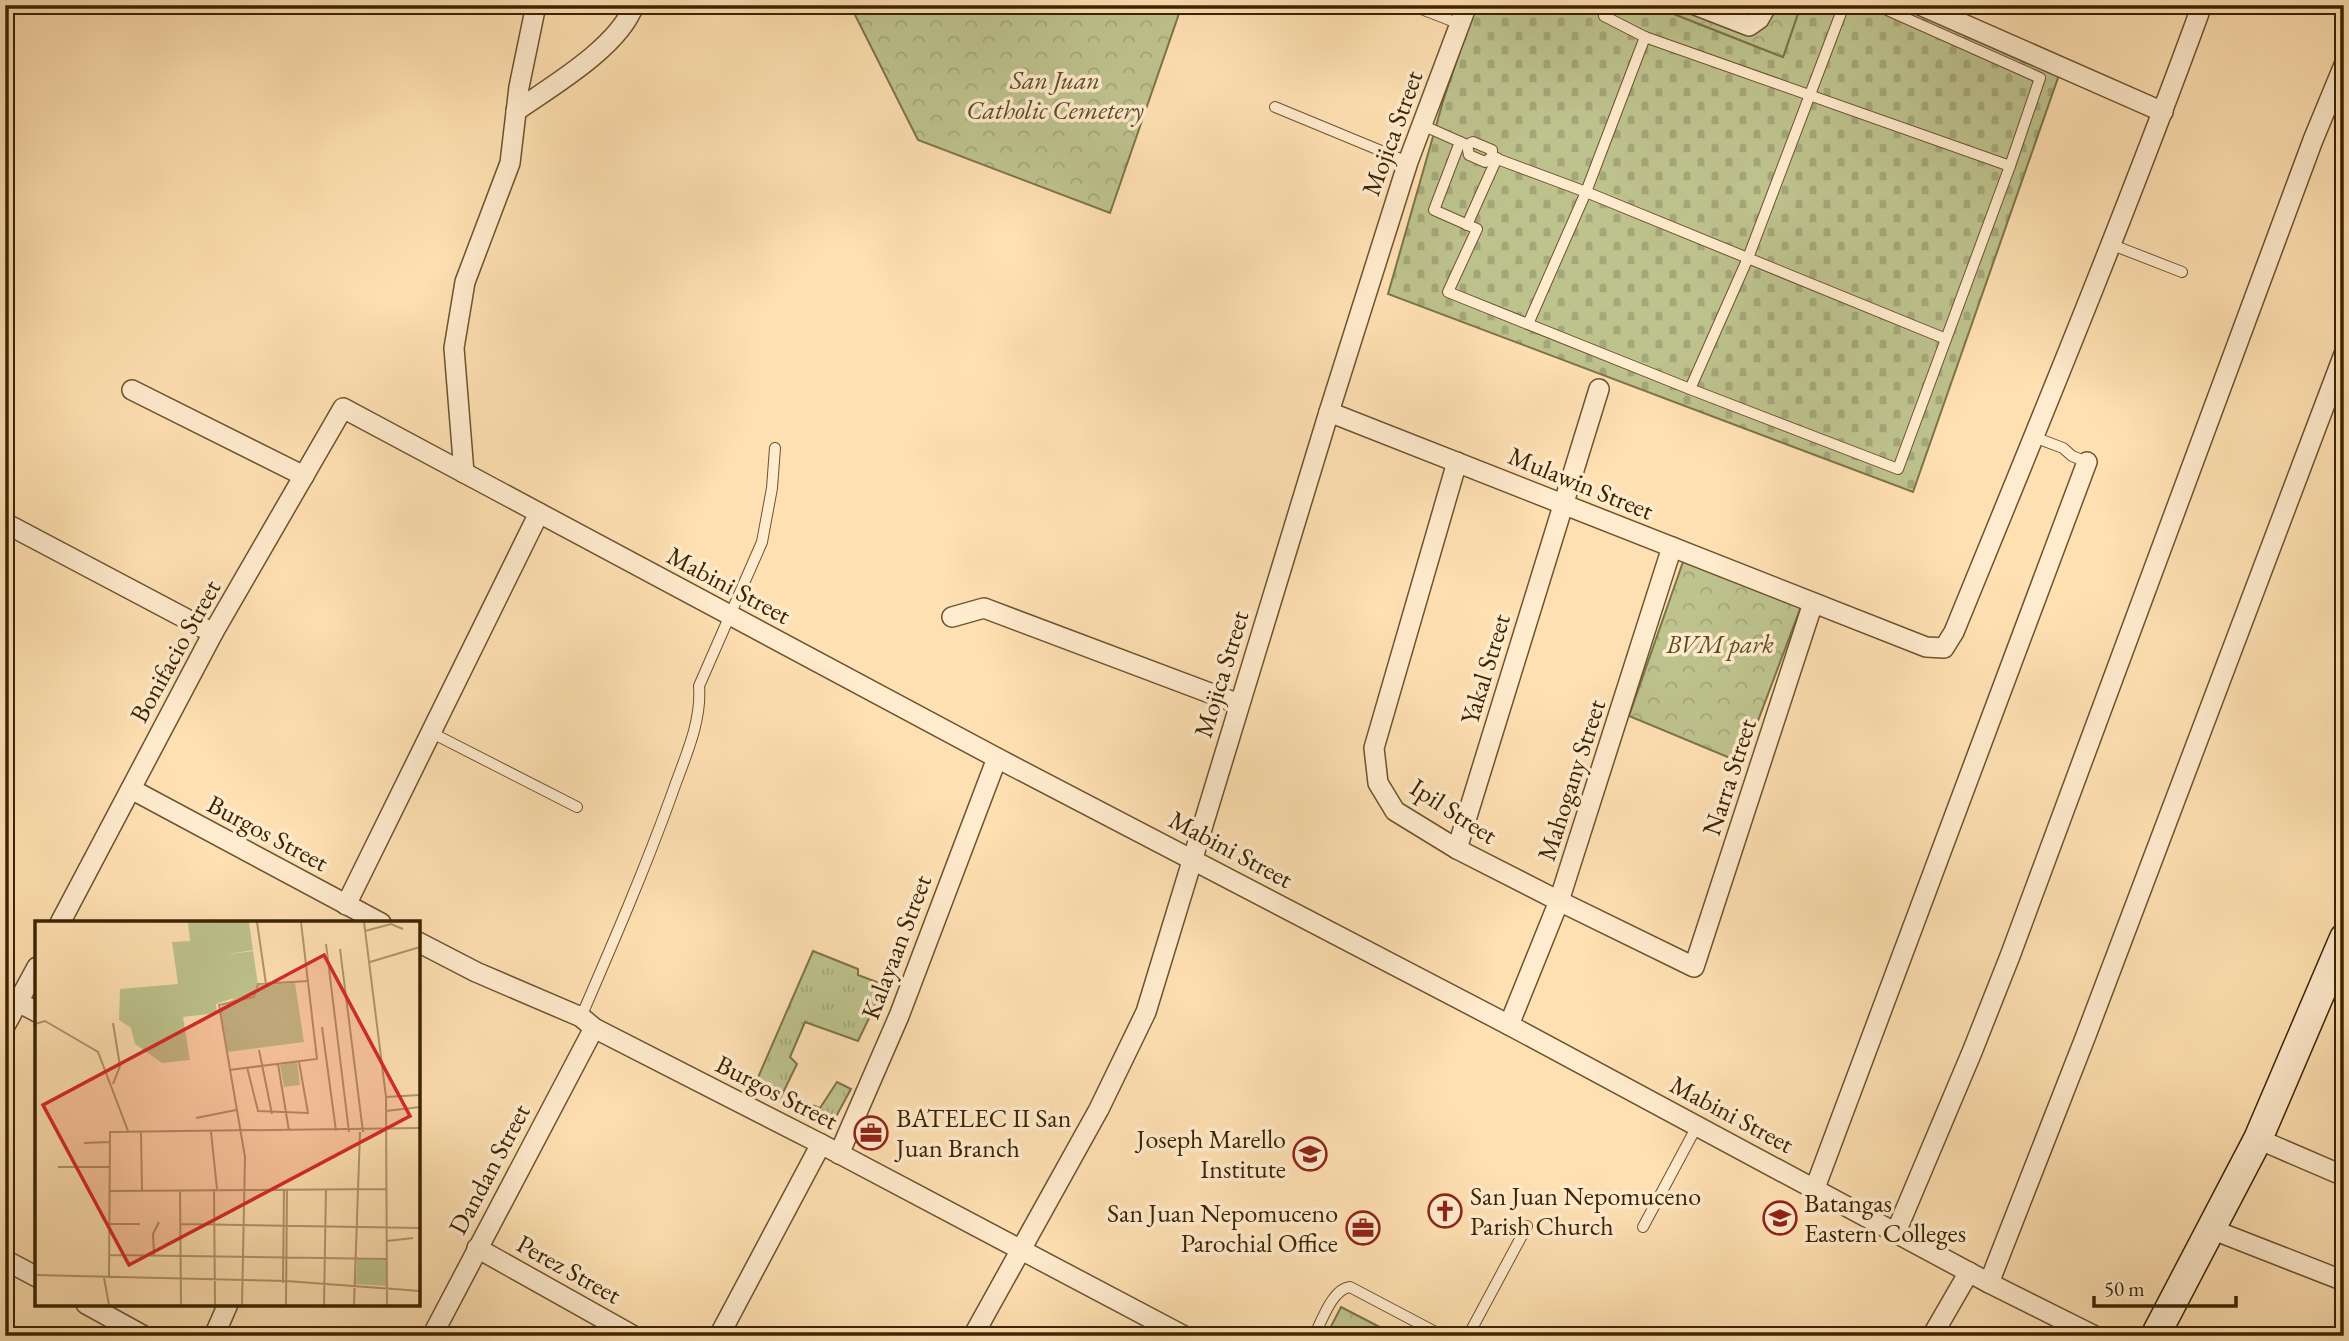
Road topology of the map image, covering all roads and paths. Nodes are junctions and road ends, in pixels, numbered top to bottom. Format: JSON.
{"nodes":[{"id":1,"x":536,"y":5,"type":"edge"},
{"id":2,"x":634,"y":5,"type":"edge"},
{"id":3,"x":1411,"y":5,"type":"edge"},
{"id":4,"x":1467,"y":5,"type":"edge"},
{"id":5,"x":1695,"y":5,"type":"edge"},
{"id":6,"x":1768,"y":5,"type":"edge"},
{"id":7,"x":1844,"y":5,"type":"edge"},
{"id":8,"x":1876,"y":5,"type":"edge"},
{"id":9,"x":1920,"y":5,"type":"edge"},
{"id":10,"x":2202,"y":5,"type":"edge"},
{"id":11,"x":1604,"y":16,"type":"dead end"},
{"id":12,"x":1460,"y":24,"type":"junction"},
{"id":13,"x":1645,"y":37,"type":"junction"},
{"id":14,"x":2344,"y":65,"type":"edge"},
{"id":15,"x":1810,"y":94,"type":"junction"},
{"id":16,"x":1275,"y":107,"type":"dead end"},
{"id":17,"x":516,"y":111,"type":"junction"},
{"id":18,"x":2163,"y":112,"type":"junction"},
{"id":19,"x":1422,"y":125,"type":"junction"},
{"id":20,"x":1463,"y":144,"type":"junction"},
{"id":21,"x":1494,"y":158,"type":"junction"},
{"id":22,"x":1408,"y":162,"type":"junction"},
{"id":23,"x":2010,"y":166,"type":"junction"},
{"id":24,"x":1586,"y":192,"type":"junction"},
{"id":25,"x":1467,"y":225,"type":"junction"},
{"id":26,"x":2110,"y":243,"type":"junction"},
{"id":27,"x":1748,"y":258,"type":"junction"},
{"id":28,"x":2182,"y":272,"type":"dead end"},
{"id":29,"x":1528,"y":324,"type":"junction"},
{"id":30,"x":1945,"y":339,"type":"junction"},
{"id":31,"x":2344,"y":354,"type":"edge"},
{"id":32,"x":1599,"y":389,"type":"dead end"},
{"id":33,"x":1690,"y":389,"type":"junction"},
{"id":34,"x":132,"y":390,"type":"dead end"},
{"id":35,"x":343,"y":408,"type":"joint"},
{"id":36,"x":1329,"y":412,"type":"junction"},
{"id":37,"x":2034,"y":437,"type":"junction"},
{"id":38,"x":775,"y":448,"type":"dead end"},
{"id":39,"x":1457,"y":462,"type":"junction"},
{"id":40,"x":2087,"y":462,"type":"joint"},
{"id":41,"x":464,"y":473,"type":"junction"},
{"id":42,"x":304,"y":476,"type":"junction"},
{"id":43,"x":1563,"y":504,"type":"junction"},
{"id":44,"x":539,"y":513,"type":"junction"},
{"id":45,"x":5,"y":523,"type":"edge"},
{"id":46,"x":1672,"y":547,"type":"junction"},
{"id":47,"x":1813,"y":603,"type":"junction"},
{"id":48,"x":730,"y":615,"type":"junction"},
{"id":49,"x":952,"y":617,"type":"dead end"},
{"id":50,"x":213,"y":633,"type":"junction"},
{"id":51,"x":1239,"y":704,"type":"junction"},
{"id":52,"x":432,"y":733,"type":"junction"},
{"id":53,"x":997,"y":758,"type":"junction"},
{"id":54,"x":131,"y":789,"type":"junction"},
{"id":55,"x":577,"y":807,"type":"dead end"},
{"id":56,"x":1457,"y":849,"type":"junction"},
{"id":57,"x":1192,"y":859,"type":"junction"},
{"id":58,"x":1559,"y":901,"type":"junction"},
{"id":59,"x":346,"y":905,"type":"junction"},
{"id":60,"x":61,"y":921,"type":"edge"},
{"id":61,"x":377,"y":921,"type":"edge"},
{"id":62,"x":2344,"y":939,"type":"edge"},
{"id":63,"x":420,"y":943,"type":"edge"},
{"id":64,"x":1694,"y":967,"type":"joint"},
{"id":65,"x":35,"y":971,"type":"edge"},
{"id":66,"x":18,"y":1002,"type":"junction"},
{"id":67,"x":35,"y":1011,"type":"edge"},
{"id":68,"x":587,"y":1022,"type":"junction"},
{"id":69,"x":1509,"y":1025,"type":"junction"},
{"id":70,"x":5,"y":1026,"type":"edge"},
{"id":71,"x":1697,"y":1125,"type":"junction"},
{"id":72,"x":2258,"y":1139,"type":"junction"},
{"id":73,"x":821,"y":1144,"type":"junction"},
{"id":74,"x":839,"y":1154,"type":"junction"},
{"id":75,"x":2344,"y":1176,"type":"edge"},
{"id":76,"x":1815,"y":1188,"type":"junction"},
{"id":77,"x":1527,"y":1226,"type":"dead end"},
{"id":78,"x":1643,"y":1227,"type":"dead end"},
{"id":79,"x":2211,"y":1229,"type":"junction"},
{"id":80,"x":1896,"y":1232,"type":"junction"},
{"id":81,"x":477,"y":1248,"type":"junction"},
{"id":82,"x":1021,"y":1249,"type":"junction"},
{"id":83,"x":5,"y":1260,"type":"edge"},
{"id":84,"x":1969,"y":1272,"type":"junction"},
{"id":85,"x":35,"y":1277,"type":"edge"},
{"id":86,"x":2344,"y":1281,"type":"edge"},
{"id":87,"x":1989,"y":1283,"type":"junction"},
{"id":88,"x":90,"y":1306,"type":"edge"},
{"id":89,"x":228,"y":1306,"type":"edge"},
{"id":90,"x":145,"y":1336,"type":"edge"},
{"id":91,"x":214,"y":1336,"type":"edge"},
{"id":92,"x":432,"y":1336,"type":"edge"},
{"id":93,"x":635,"y":1336,"type":"edge"},
{"id":94,"x":719,"y":1336,"type":"edge"},
{"id":95,"x":973,"y":1336,"type":"edge"},
{"id":96,"x":1184,"y":1336,"type":"edge"},
{"id":97,"x":1314,"y":1336,"type":"edge"},
{"id":98,"x":1443,"y":1336,"type":"edge"},
{"id":99,"x":1468,"y":1336,"type":"edge"},
{"id":100,"x":1932,"y":1336,"type":"edge"},
{"id":101,"x":2095,"y":1336,"type":"edge"},
{"id":102,"x":2155,"y":1336,"type":"edge"}],
"edges":[{"from":1,"to":17,"type":"street"},
{"from":2,"to":17,"type":"street"},
{"from":3,"to":12,"type":"lane"},
{"from":4,"to":12,"type":"street","name":"Mojica Street"},
{"from":5,"to":6,"type":"street"},
{"from":7,"to":15,"type":"lane"},
{"from":8,"to":23,"type":"lane"},
{"from":9,"to":18,"type":"street"},
{"from":10,"to":18,"type":"street"},
{"from":11,"to":13,"type":"lane"},
{"from":12,"to":19,"type":"street","name":"Mojica Street"},
{"from":13,"to":15,"type":"lane"},
{"from":13,"to":24,"type":"lane"},
{"from":14,"to":80,"type":"street"},
{"from":15,"to":23,"type":"lane"},
{"from":15,"to":27,"type":"lane"},
{"from":16,"to":22,"type":"lane"},
{"from":17,"to":41,"type":"street"},
{"from":18,"to":26,"type":"street"},
{"from":19,"to":20,"type":"lane"},
{"from":19,"to":22,"type":"street","name":"Mojica Street"},
{"from":20,"to":21,"type":"lane"},
{"from":20,"to":25,"type":"lane"},
{"from":21,"to":24,"type":"lane"},
{"from":21,"to":25,"type":"lane"},
{"from":22,"to":36,"type":"street","name":"Mojica Street"},
{"from":23,"to":30,"type":"lane"},
{"from":24,"to":27,"type":"lane"},
{"from":24,"to":29,"type":"lane"},
{"from":25,"to":29,"type":"lane"},
{"from":26,"to":28,"type":"lane"},
{"from":26,"to":37,"type":"street"},
{"from":27,"to":30,"type":"lane"},
{"from":27,"to":33,"type":"lane"},
{"from":29,"to":33,"type":"lane"},
{"from":30,"to":33,"type":"lane"},
{"from":31,"to":87,"type":"street"},
{"from":32,"to":43,"type":"street","name":"Yakal Street"},
{"from":34,"to":42,"type":"street"},
{"from":35,"to":41,"type":"street","name":"Mabini Street"},
{"from":35,"to":42,"type":"street","name":"Bonifacio Street"},
{"from":36,"to":39,"type":"street","name":"Mulawin Street"},
{"from":36,"to":51,"type":"street","name":"Mojica Street"},
{"from":37,"to":40,"type":"lane"},
{"from":37,"to":47,"type":"street","name":"Mulawin Street"},
{"from":38,"to":48,"type":"lane"},
{"from":39,"to":43,"type":"street","name":"Mulawin Street"},
{"from":39,"to":56,"type":"street","name":"Ipil Street"},
{"from":40,"to":76,"type":"street"},
{"from":41,"to":44,"type":"street","name":"Mabini Street"},
{"from":42,"to":50,"type":"street","name":"Bonifacio Street"},
{"from":43,"to":46,"type":"street","name":"Mulawin Street"},
{"from":43,"to":56,"type":"street","name":"Yakal Street"},
{"from":44,"to":48,"type":"street","name":"Mabini Street"},
{"from":44,"to":52,"type":"street"},
{"from":45,"to":50,"type":"street"},
{"from":46,"to":47,"type":"street","name":"Mulawin Street"},
{"from":46,"to":58,"type":"street","name":"Mahogany Street"},
{"from":47,"to":64,"type":"street","name":"Narra Street"},
{"from":48,"to":53,"type":"street","name":"Mabini Street"},
{"from":48,"to":68,"type":"lane"},
{"from":49,"to":51,"type":"street"},
{"from":50,"to":54,"type":"street","name":"Bonifacio Street"},
{"from":51,"to":57,"type":"street","name":"Mojica Street"},
{"from":52,"to":55,"type":"lane"},
{"from":52,"to":59,"type":"street"},
{"from":53,"to":57,"type":"street","name":"Mabini Street"},
{"from":53,"to":74,"type":"street","name":"Kalayaan Street"},
{"from":54,"to":59,"type":"street","name":"Burgos Street"},
{"from":54,"to":60,"type":"street","name":"Bonifacio Street"},
{"from":56,"to":58,"type":"street","name":"Ipil Street"},
{"from":57,"to":69,"type":"street","name":"Mabini Street"},
{"from":57,"to":82,"type":"street","name":"Mojica Street"},
{"from":58,"to":64,"type":"street","name":"Ipil Street"},
{"from":58,"to":69,"type":"street","name":"Mahogany Street"},
{"from":59,"to":61,"type":"street","name":"Burgos Street"},
{"from":62,"to":72,"type":"main road"},
{"from":63,"to":68,"type":"street","name":"Burgos Street"},
{"from":65,"to":66,"type":"street"},
{"from":66,"to":67,"type":"street"},
{"from":66,"to":70,"type":"street"},
{"from":68,"to":73,"type":"street","name":"Burgos Street"},
{"from":68,"to":81,"type":"street","name":"Dandan Street"},
{"from":69,"to":71,"type":"street","name":"Mabini Street"},
{"from":71,"to":76,"type":"street","name":"Mabini Street"},
{"from":71,"to":78,"type":"lane"},
{"from":72,"to":75,"type":"street"},
{"from":72,"to":79,"type":"main road"},
{"from":73,"to":74,"type":"street","name":"Burgos Street"},
{"from":73,"to":94,"type":"street"},
{"from":74,"to":82,"type":"street","name":"Burgos Street"},
{"from":76,"to":80,"type":"street","name":"Mabini Street"},
{"from":77,"to":99,"type":"lane"},
{"from":79,"to":86,"type":"street"},
{"from":79,"to":102,"type":"main road"},
{"from":80,"to":84,"type":"street","name":"Mabini Street"},
{"from":81,"to":92,"type":"street","name":"Dandan Street"},
{"from":81,"to":93,"type":"street","name":"Perez Street"},
{"from":82,"to":95,"type":"street","name":"Mojica Street"},
{"from":82,"to":96,"type":"street","name":"Burgos Street"},
{"from":83,"to":85,"type":"street"},
{"from":84,"to":87,"type":"street","name":"Mabini Street"},
{"from":84,"to":100,"type":"street"},
{"from":87,"to":101,"type":"street","name":"Mabini Street"},
{"from":88,"to":90,"type":"street"},
{"from":89,"to":91,"type":"street"},
{"from":97,"to":98,"type":"lane"}]}
